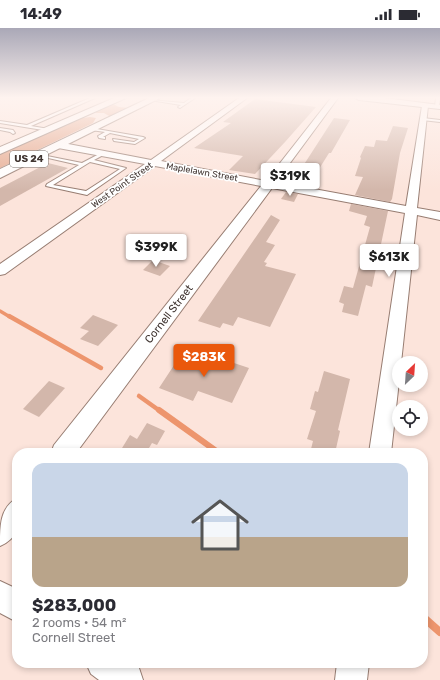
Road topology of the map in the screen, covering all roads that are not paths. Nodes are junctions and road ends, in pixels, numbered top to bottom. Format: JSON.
{"nodes":[{"id":1,"x":36,"y":128,"type":"edge"},
{"id":2,"x":52,"y":128,"type":"edge"},
{"id":3,"x":85,"y":128,"type":"edge"},
{"id":4,"x":201,"y":128,"type":"edge"},
{"id":5,"x":311,"y":128,"type":"edge"},
{"id":6,"x":424,"y":128,"type":"edge"},
{"id":7,"x":0,"y":129,"type":"edge"},
{"id":8,"x":92,"y":129,"type":"joint"},
{"id":9,"x":48,"y":130,"type":"junction"},
{"id":10,"x":109,"y":132,"type":"junction"},
{"id":11,"x":13,"y":133,"type":"dead end"},
{"id":12,"x":104,"y":138,"type":"dead end"},
{"id":13,"x":114,"y":140,"type":"dead end"},
{"id":14,"x":58,"y":145,"type":"junction"},
{"id":15,"x":0,"y":151,"type":"edge"},
{"id":16,"x":103,"y":153,"type":"junction"},
{"id":17,"x":37,"y":156,"type":"junction"},
{"id":18,"x":90,"y":161,"type":"junction"},
{"id":19,"x":153,"y":163,"type":"junction"},
{"id":20,"x":19,"y":164,"type":"junction"},
{"id":21,"x":83,"y":165,"type":"junction"},
{"id":22,"x":0,"y":174,"type":"edge"},
{"id":23,"x":110,"y":177,"type":"junction"},
{"id":24,"x":127,"y":181,"type":"junction"},
{"id":25,"x":269,"y":184,"type":"junction"},
{"id":26,"x":411,"y":210,"type":"junction"},
{"id":27,"x":440,"y":216,"type":"edge"},
{"id":28,"x":0,"y":271,"type":"edge"},
{"id":29,"x":66,"y":448,"type":"edge"},
{"id":30,"x":381,"y":448,"type":"edge"},
{"id":31,"x":12,"y":517,"type":"edge"},
{"id":32,"x":0,"y":533,"type":"edge"},
{"id":33,"x":0,"y":596,"type":"edge"},
{"id":34,"x":12,"y":604,"type":"edge"},
{"id":35,"x":109,"y":668,"type":"edge"},
{"id":36,"x":352,"y":668,"type":"edge"},
{"id":37,"x":127,"y":680,"type":"edge"},
{"id":38,"x":351,"y":680,"type":"edge"}],
"edges":[{"from":1,"to":9,"type":"lane"},
{"from":2,"to":9,"type":"main road","number":"US 24"},
{"from":3,"to":20,"type":"main road"},
{"from":4,"to":19,"type":"street","name":"West Point Street"},
{"from":5,"to":25,"type":"street","name":"Cornell Street"},
{"from":6,"to":26,"type":"street"},
{"from":7,"to":11,"type":"lane"},
{"from":8,"to":10,"type":"lane"},
{"from":8,"to":14,"type":"main road","number":"US 24"},
{"from":9,"to":15,"type":"main road","number":"US 24"},
{"from":10,"to":12,"type":"lane"},
{"from":10,"to":13,"type":"lane"},
{"from":14,"to":16,"type":"street","name":"Maplelawn Street"},
{"from":14,"to":17,"type":"main road","number":"US 24"},
{"from":16,"to":18,"type":"lane"},
{"from":16,"to":19,"type":"street","name":"Maplelawn Street"},
{"from":17,"to":20,"type":"main road","number":"US 24"},
{"from":17,"to":21,"type":"lane"},
{"from":18,"to":21,"type":"lane"},
{"from":18,"to":23,"type":"lane"},
{"from":19,"to":24,"type":"street","name":"West Point Street"},
{"from":19,"to":25,"type":"street","name":"Maplelawn Street"},
{"from":20,"to":22,"type":"main road","number":"US 24"},
{"from":21,"to":23,"type":"lane"},
{"from":23,"to":24,"type":"lane"},
{"from":24,"to":28,"type":"street","name":"West Point Street"},
{"from":25,"to":26,"type":"street","name":"Maplelawn Street"},
{"from":25,"to":29,"type":"street","name":"Cornell Street"},
{"from":26,"to":27,"type":"street","name":"Maplelawn Street"},
{"from":26,"to":30,"type":"street"},
{"from":31,"to":32,"type":"street"},
{"from":33,"to":34,"type":"street"},
{"from":35,"to":37,"type":"street"},
{"from":36,"to":38,"type":"street"}]}
